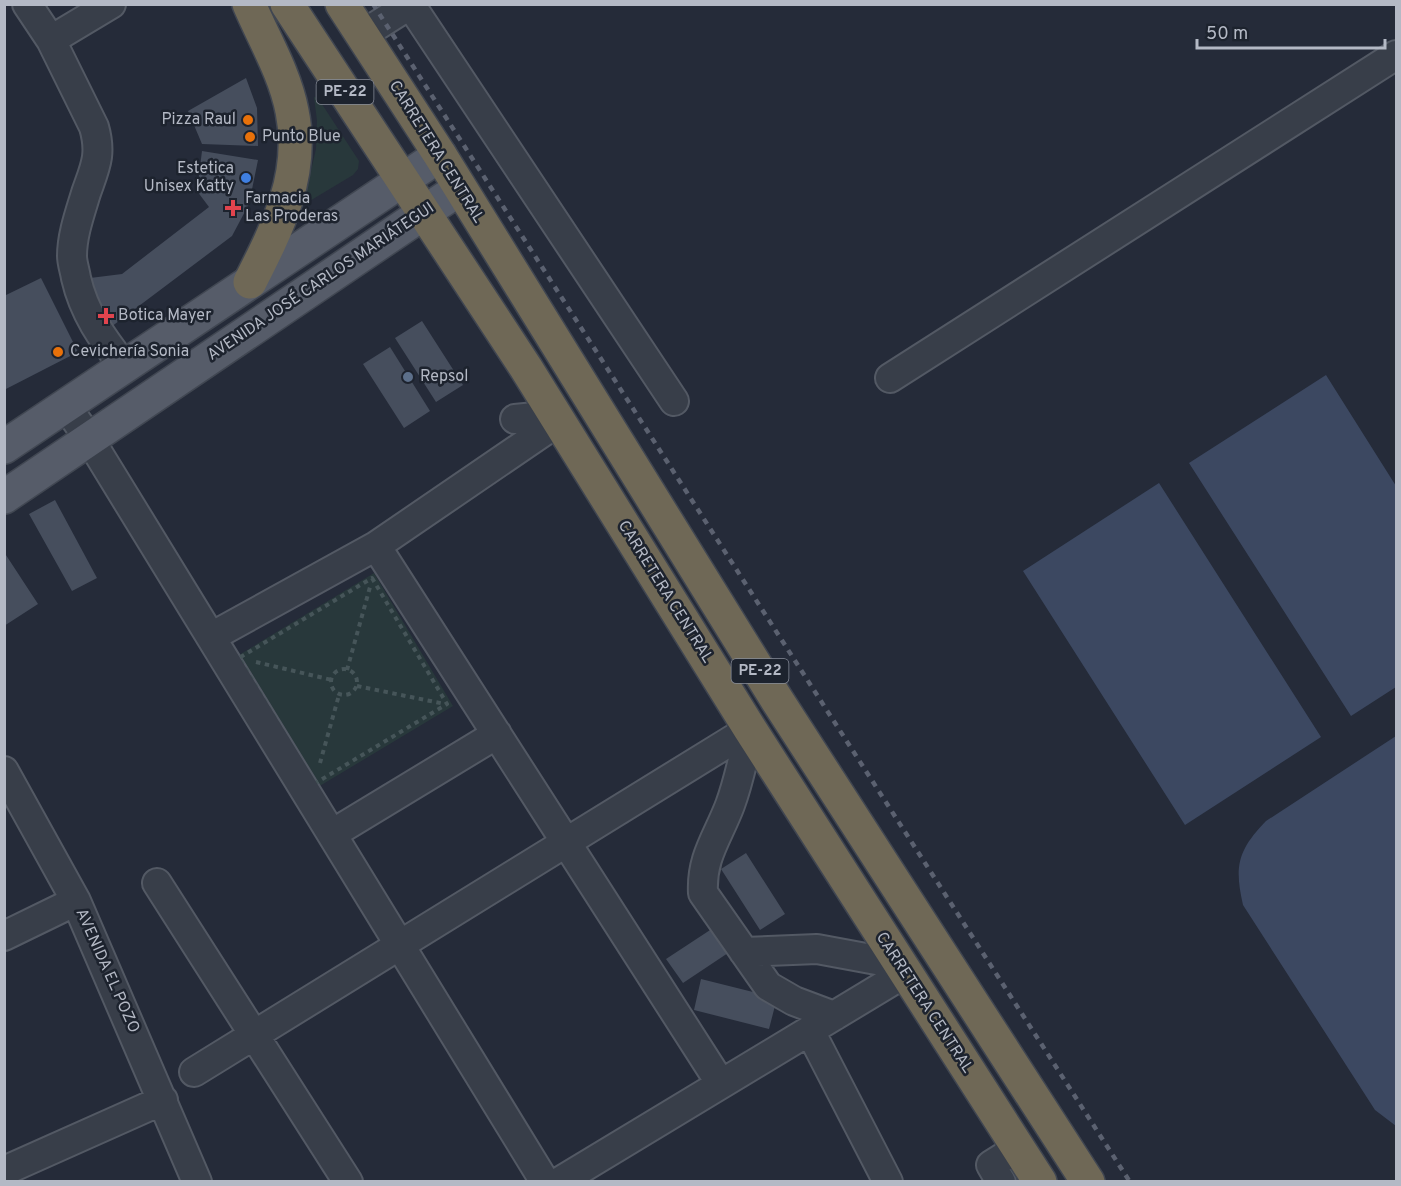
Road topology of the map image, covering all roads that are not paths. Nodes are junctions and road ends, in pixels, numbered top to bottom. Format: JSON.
{"nodes":[{"id":1,"x":27,"y":4,"type":"edge"},
{"id":2,"x":111,"y":4,"type":"edge"},
{"id":3,"x":249,"y":4,"type":"edge"},
{"id":4,"x":287,"y":4,"type":"edge"},
{"id":5,"x":342,"y":4,"type":"edge"},
{"id":6,"x":411,"y":5,"type":"edge"},
{"id":7,"x":362,"y":35,"type":"junction"},
{"id":8,"x":51,"y":40,"type":"junction"},
{"id":9,"x":1396,"y":55,"type":"edge"},
{"id":10,"x":440,"y":155,"type":"junction"},
{"id":11,"x":402,"y":180,"type":"junction"},
{"id":12,"x":459,"y":189,"type":"junction"},
{"id":13,"x":425,"y":212,"type":"junction"},
{"id":14,"x":250,"y":282,"type":"junction"},
{"id":15,"x":124,"y":366,"type":"junction"},
{"id":16,"x":890,"y":378,"type":"dead end"},
{"id":17,"x":675,"y":401,"type":"dead end"},
{"id":18,"x":66,"y":406,"type":"junction"},
{"id":19,"x":515,"y":418,"type":"dead end"},
{"id":20,"x":557,"y":418,"type":"junction"},
{"id":21,"x":90,"y":440,"type":"junction"},
{"id":22,"x":4,"y":447,"type":"edge"},
{"id":23,"x":4,"y":497,"type":"edge"},
{"id":24,"x":378,"y":548,"type":"junction"},
{"id":25,"x":213,"y":640,"type":"junction"},
{"id":26,"x":750,"y":729,"type":"junction"},
{"id":27,"x":497,"y":734,"type":"junction"},
{"id":28,"x":4,"y":771,"type":"edge"},
{"id":29,"x":332,"y":834,"type":"junction"},
{"id":30,"x":567,"y":842,"type":"junction"},
{"id":31,"x":156,"y":883,"type":"dead end"},
{"id":32,"x":76,"y":901,"type":"junction"},
{"id":33,"x":4,"y":936,"type":"edge"},
{"id":34,"x":400,"y":945,"type":"junction"},
{"id":35,"x":744,"y":952,"type":"junction"},
{"id":36,"x":902,"y":968,"type":"junction"},
{"id":37,"x":834,"y":1016,"type":"junction"},
{"id":38,"x":810,"y":1030,"type":"junction"},
{"id":39,"x":254,"y":1035,"type":"junction"},
{"id":40,"x":194,"y":1072,"type":"dead end"},
{"id":41,"x":721,"y":1084,"type":"junction"},
{"id":42,"x":163,"y":1100,"type":"junction"},
{"id":43,"x":1018,"y":1148,"type":"junction"},
{"id":44,"x":4,"y":1171,"type":"edge"},
{"id":45,"x":198,"y":1180,"type":"edge"},
{"id":46,"x":348,"y":1182,"type":"edge"},
{"id":47,"x":545,"y":1182,"type":"edge"},
{"id":48,"x":559,"y":1182,"type":"edge"},
{"id":49,"x":888,"y":1182,"type":"edge"},
{"id":50,"x":1002,"y":1182,"type":"edge"},
{"id":51,"x":1040,"y":1182,"type":"edge"},
{"id":52,"x":1088,"y":1182,"type":"edge"}],
"edges":[{"from":1,"to":8,"type":"street"},
{"from":2,"to":8,"type":"street"},
{"from":3,"to":14,"type":"highway"},
{"from":4,"to":11,"type":"highway","name":"CARRETERA CENTRAL","number":"PE-22"},
{"from":5,"to":7,"type":"highway","name":"CARRETERA CENTRAL","number":"PE-22"},
{"from":6,"to":7,"type":"street"},
{"from":6,"to":17,"type":"street"},
{"from":7,"to":10,"type":"highway","name":"CARRETERA CENTRAL","number":"PE-22"},
{"from":8,"to":15,"type":"street"},
{"from":9,"to":16,"type":"street"},
{"from":10,"to":11,"type":"main road"},
{"from":10,"to":12,"type":"highway","name":"CARRETERA CENTRAL","number":"PE-22"},
{"from":11,"to":13,"type":"highway","name":"CARRETERA CENTRAL","number":"PE-22"},
{"from":11,"to":14,"type":"main road"},
{"from":12,"to":13,"type":"main road","name":"AVENIDA JOSÉ CARLOS MARIÁTEGUI"},
{"from":12,"to":52,"type":"highway","name":"CARRETERA CENTRAL","number":"PE-22"},
{"from":13,"to":20,"type":"highway","name":"CARRETERA CENTRAL","number":"PE-22"},
{"from":13,"to":21,"type":"main road","name":"AVENIDA JOSÉ CARLOS MARIÁTEGUI"},
{"from":14,"to":15,"type":"main road"},
{"from":15,"to":18,"type":"main road"},
{"from":18,"to":21,"type":"street"},
{"from":18,"to":22,"type":"main road"},
{"from":19,"to":20,"type":"street"},
{"from":20,"to":24,"type":"street"},
{"from":20,"to":26,"type":"highway","name":"CARRETERA CENTRAL","number":"PE-22"},
{"from":21,"to":23,"type":"main road","name":"AVENIDA JOSÉ CARLOS MARIÁTEGUI"},
{"from":21,"to":25,"type":"street"},
{"from":24,"to":25,"type":"street"},
{"from":24,"to":27,"type":"street"},
{"from":25,"to":29,"type":"street"},
{"from":26,"to":30,"type":"street"},
{"from":26,"to":35,"type":"street"},
{"from":26,"to":36,"type":"highway","name":"CARRETERA CENTRAL","number":"PE-22"},
{"from":27,"to":29,"type":"street"},
{"from":27,"to":30,"type":"street"},
{"from":28,"to":32,"type":"street","name":"AVENIDA EL POZO"},
{"from":29,"to":34,"type":"street"},
{"from":30,"to":34,"type":"street"},
{"from":30,"to":41,"type":"street"},
{"from":31,"to":39,"type":"street"},
{"from":32,"to":33,"type":"street"},
{"from":32,"to":42,"type":"street","name":"AVENIDA EL POZO"},
{"from":34,"to":39,"type":"street"},
{"from":34,"to":47,"type":"street"},
{"from":35,"to":36,"type":"street"},
{"from":35,"to":37,"type":"street"},
{"from":36,"to":37,"type":"street"},
{"from":36,"to":43,"type":"highway","name":"CARRETERA CENTRAL","number":"PE-22"},
{"from":37,"to":38,"type":"street"},
{"from":38,"to":41,"type":"street"},
{"from":38,"to":49,"type":"street"},
{"from":39,"to":40,"type":"street"},
{"from":39,"to":46,"type":"street"},
{"from":41,"to":48,"type":"street"},
{"from":42,"to":44,"type":"street"},
{"from":42,"to":45,"type":"street","name":"AVENIDA EL POZO"},
{"from":43,"to":50,"type":"street"},
{"from":43,"to":51,"type":"highway","name":"CARRETERA CENTRAL","number":"PE-22"}]}
